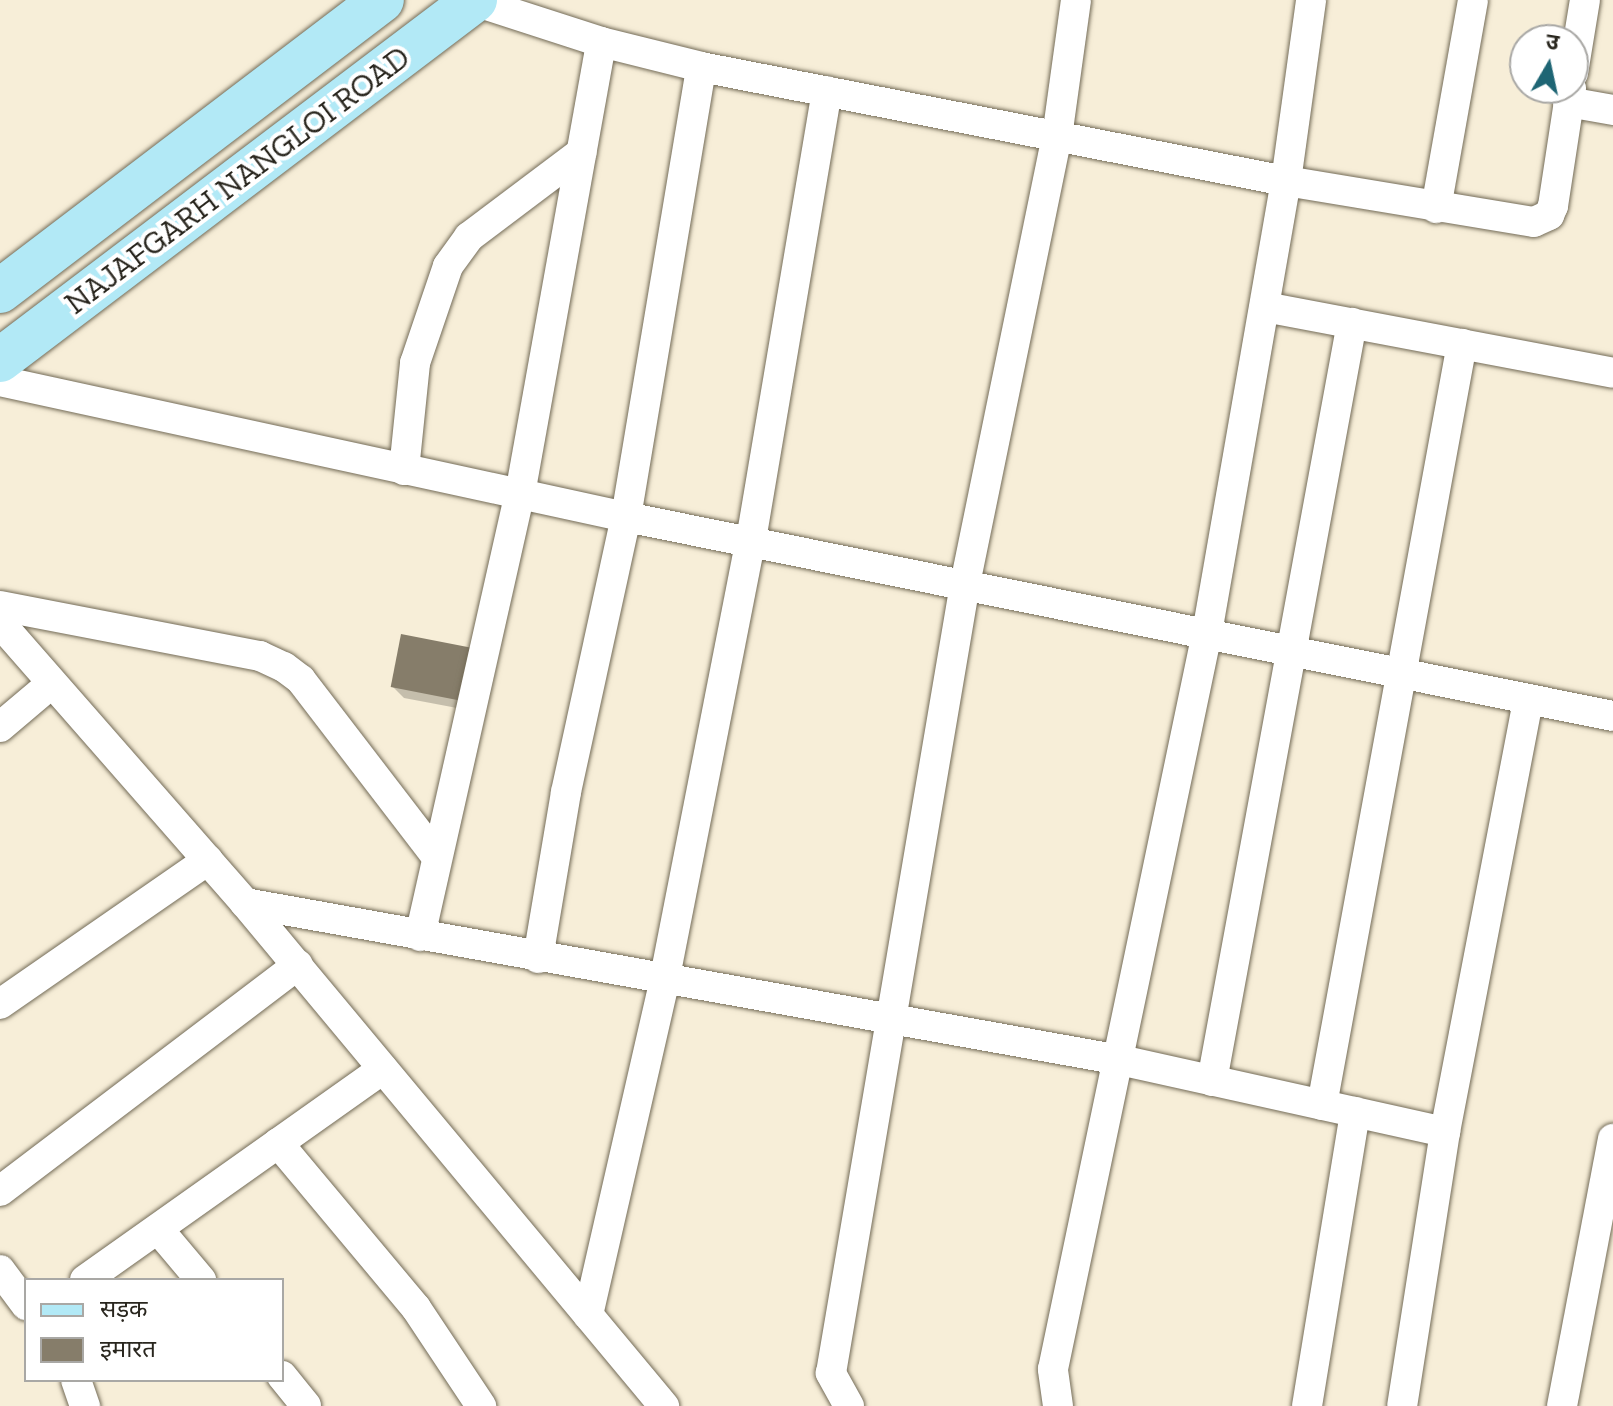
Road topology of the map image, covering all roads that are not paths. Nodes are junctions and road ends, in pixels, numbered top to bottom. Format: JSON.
{"nodes":[{"id":1,"x":382,"y":0,"type":"edge"},
{"id":2,"x":1076,"y":0,"type":"edge"},
{"id":3,"x":1311,"y":0,"type":"edge"},
{"id":4,"x":1473,"y":0,"type":"edge"},
{"id":5,"x":1585,"y":0,"type":"edge"},
{"id":6,"x":473,"y":1,"type":"edge"},
{"id":7,"x":1581,"y":24,"type":"edge"},
{"id":8,"x":601,"y":42,"type":"junction"},
{"id":9,"x":701,"y":67,"type":"junction"},
{"id":10,"x":827,"y":91,"type":"junction"},
{"id":11,"x":1589,"y":97,"type":"edge"},
{"id":12,"x":1568,"y":104,"type":"edge"},
{"id":13,"x":1613,"y":110,"type":"edge"},
{"id":14,"x":1057,"y":137,"type":"junction"},
{"id":15,"x":582,"y":152,"type":"junction"},
{"id":16,"x":1286,"y":181,"type":"junction"},
{"id":17,"x":1436,"y":208,"type":"junction"},
{"id":18,"x":0,"y":291,"type":"edge"},
{"id":19,"x":1265,"y":307,"type":"junction"},
{"id":20,"x":1352,"y":323,"type":"junction"},
{"id":21,"x":1462,"y":344,"type":"junction"},
{"id":22,"x":0,"y":360,"type":"edge"},
{"id":23,"x":1613,"y":373,"type":"edge"},
{"id":24,"x":0,"y":381,"type":"edge"},
{"id":25,"x":404,"y":470,"type":"junction"},
{"id":26,"x":520,"y":494,"type":"junction"},
{"id":27,"x":626,"y":517,"type":"junction"},
{"id":28,"x":751,"y":540,"type":"junction"},
{"id":29,"x":965,"y":584,"type":"junction"},
{"id":30,"x":0,"y":606,"type":"edge"},
{"id":31,"x":0,"y":623,"type":"edge"},
{"id":32,"x":1207,"y":633,"type":"junction"},
{"id":33,"x":1295,"y":651,"type":"junction"},
{"id":34,"x":1402,"y":673,"type":"junction"},
{"id":35,"x":52,"y":683,"type":"junction"},
{"id":36,"x":1528,"y":699,"type":"junction"},
{"id":37,"x":1613,"y":716,"type":"edge"},
{"id":38,"x":0,"y":727,"type":"edge"},
{"id":39,"x":436,"y":856,"type":"junction"},
{"id":40,"x":208,"y":860,"type":"junction"},
{"id":41,"x":245,"y":903,"type":"junction"},
{"id":42,"x":420,"y":936,"type":"junction"},
{"id":43,"x":538,"y":958,"type":"junction"},
{"id":44,"x":298,"y":965,"type":"junction"},
{"id":45,"x":664,"y":982,"type":"junction"},
{"id":46,"x":0,"y":1004,"type":"edge"},
{"id":47,"x":889,"y":1022,"type":"junction"},
{"id":48,"x":1120,"y":1060,"type":"junction"},
{"id":49,"x":383,"y":1069,"type":"junction"},
{"id":50,"x":1212,"y":1081,"type":"junction"},
{"id":51,"x":1322,"y":1105,"type":"junction"},
{"id":52,"x":1355,"y":1112,"type":"junction"},
{"id":53,"x":1445,"y":1132,"type":"junction"},
{"id":54,"x":1613,"y":1139,"type":"edge"},
{"id":55,"x":278,"y":1143,"type":"junction"},
{"id":56,"x":0,"y":1191,"type":"edge"},
{"id":57,"x":158,"y":1229,"type":"junction"},
{"id":58,"x":1,"y":1275,"type":"edge"},
{"id":59,"x":88,"y":1278,"type":"edge"},
{"id":60,"x":199,"y":1278,"type":"edge"},
{"id":61,"x":24,"y":1303,"type":"edge"},
{"id":62,"x":588,"y":1315,"type":"junction"},
{"id":63,"x":284,"y":1378,"type":"edge"},
{"id":64,"x":77,"y":1382,"type":"edge"},
{"id":65,"x":85,"y":1406,"type":"edge"},
{"id":66,"x":306,"y":1406,"type":"edge"},
{"id":67,"x":481,"y":1406,"type":"edge"},
{"id":68,"x":664,"y":1406,"type":"edge"},
{"id":69,"x":849,"y":1406,"type":"edge"},
{"id":70,"x":1058,"y":1406,"type":"edge"},
{"id":71,"x":1307,"y":1406,"type":"edge"},
{"id":72,"x":1402,"y":1406,"type":"edge"},
{"id":73,"x":1562,"y":1406,"type":"edge"}],
"edges":[{"from":1,"to":18,"type":"main road","name":"NAJAFGARH NANGLOI ROAD"},
{"from":2,"to":14,"type":"street"},
{"from":3,"to":16,"type":"street"},
{"from":4,"to":17,"type":"street"},
{"from":5,"to":7,"type":"street"},
{"from":6,"to":8,"type":"street"},
{"from":6,"to":22,"type":"main road","name":"NAJAFGARH NANGLOI ROAD"},
{"from":8,"to":9,"type":"street"},
{"from":8,"to":15,"type":"street"},
{"from":9,"to":10,"type":"street"},
{"from":9,"to":27,"type":"street"},
{"from":10,"to":14,"type":"street"},
{"from":10,"to":28,"type":"street"},
{"from":11,"to":13,"type":"street"},
{"from":12,"to":17,"type":"street"},
{"from":14,"to":16,"type":"street"},
{"from":14,"to":29,"type":"street"},
{"from":15,"to":25,"type":"street"},
{"from":15,"to":26,"type":"street"},
{"from":16,"to":17,"type":"street"},
{"from":16,"to":19,"type":"street"},
{"from":19,"to":20,"type":"street"},
{"from":19,"to":32,"type":"street"},
{"from":20,"to":21,"type":"street"},
{"from":20,"to":33,"type":"street"},
{"from":21,"to":23,"type":"street"},
{"from":21,"to":34,"type":"street"},
{"from":24,"to":25,"type":"street"},
{"from":25,"to":26,"type":"street"},
{"from":26,"to":27,"type":"street"},
{"from":26,"to":39,"type":"street"},
{"from":27,"to":28,"type":"street"},
{"from":27,"to":43,"type":"street"},
{"from":28,"to":29,"type":"street"},
{"from":28,"to":45,"type":"street"},
{"from":29,"to":32,"type":"street"},
{"from":29,"to":47,"type":"street"},
{"from":30,"to":39,"type":"street"},
{"from":31,"to":35,"type":"street"},
{"from":32,"to":33,"type":"street"},
{"from":32,"to":48,"type":"street"},
{"from":33,"to":34,"type":"street"},
{"from":33,"to":50,"type":"street"},
{"from":34,"to":36,"type":"street"},
{"from":34,"to":51,"type":"street"},
{"from":35,"to":38,"type":"street"},
{"from":35,"to":40,"type":"street"},
{"from":36,"to":37,"type":"street"},
{"from":36,"to":53,"type":"street"},
{"from":39,"to":42,"type":"street"},
{"from":40,"to":41,"type":"street"},
{"from":40,"to":46,"type":"street"},
{"from":41,"to":42,"type":"street"},
{"from":41,"to":44,"type":"street"},
{"from":42,"to":43,"type":"street"},
{"from":43,"to":45,"type":"street"},
{"from":44,"to":49,"type":"street"},
{"from":44,"to":56,"type":"street"},
{"from":45,"to":47,"type":"street"},
{"from":45,"to":62,"type":"street"},
{"from":47,"to":48,"type":"street"},
{"from":47,"to":69,"type":"street"},
{"from":48,"to":50,"type":"street"},
{"from":48,"to":70,"type":"street"},
{"from":49,"to":55,"type":"street"},
{"from":49,"to":62,"type":"street"},
{"from":50,"to":51,"type":"street"},
{"from":51,"to":52,"type":"street"},
{"from":52,"to":53,"type":"street"},
{"from":52,"to":71,"type":"street"},
{"from":53,"to":72,"type":"street"},
{"from":54,"to":73,"type":"street"},
{"from":55,"to":57,"type":"street"},
{"from":55,"to":67,"type":"street"},
{"from":57,"to":59,"type":"street"},
{"from":57,"to":60,"type":"street"},
{"from":58,"to":61,"type":"street"},
{"from":62,"to":68,"type":"street"},
{"from":63,"to":66,"type":"street"},
{"from":64,"to":65,"type":"street"}]}
